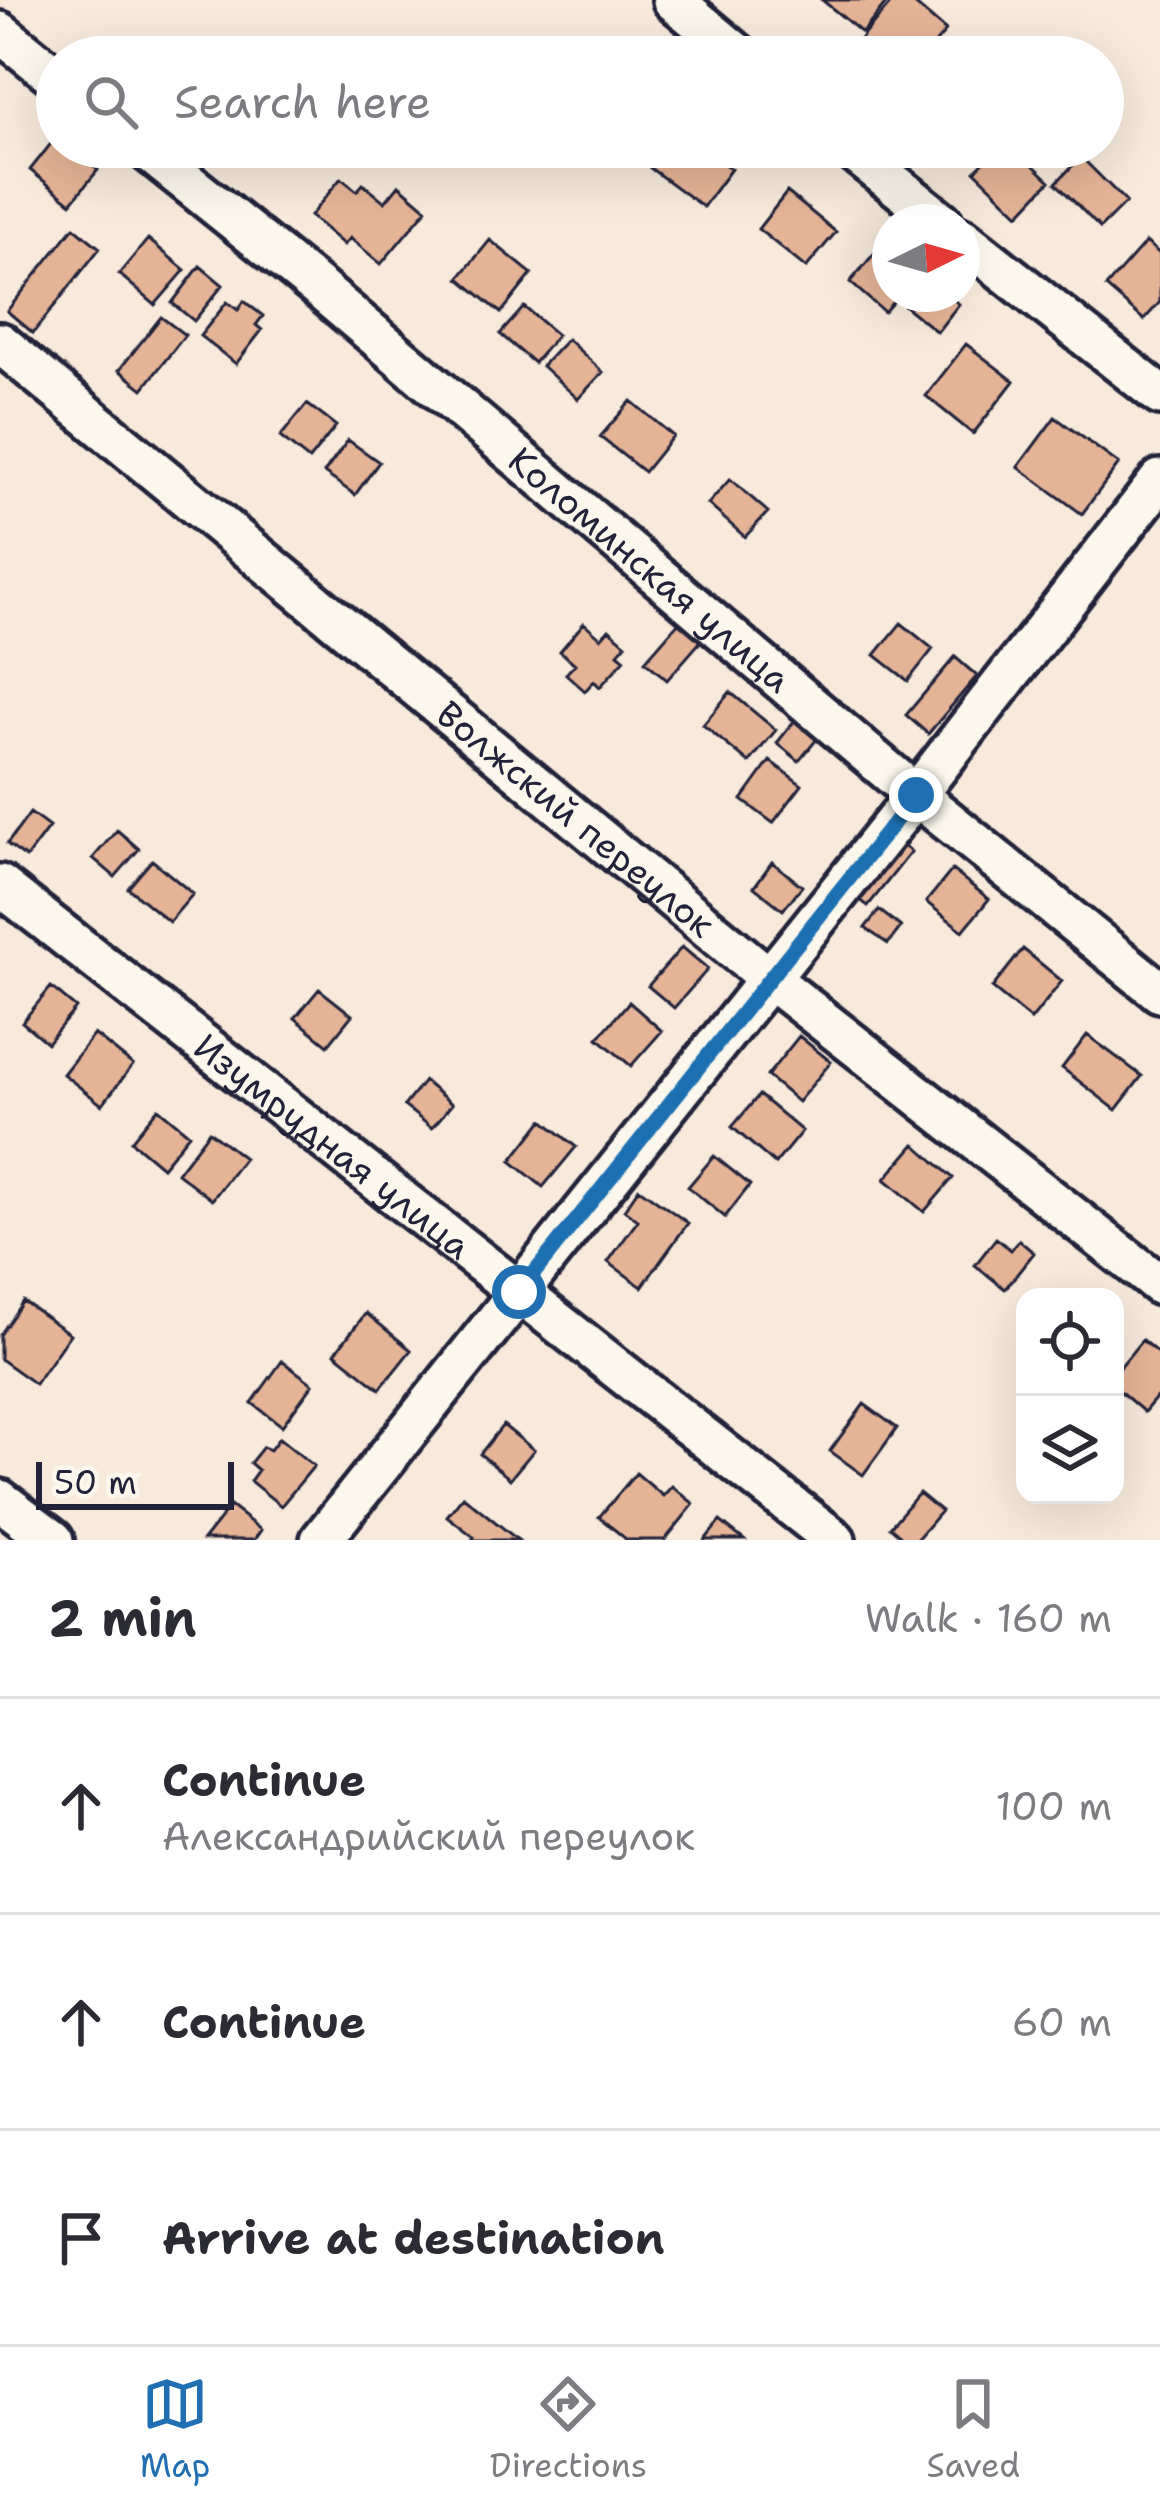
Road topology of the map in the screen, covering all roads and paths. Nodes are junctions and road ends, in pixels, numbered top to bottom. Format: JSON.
{"nodes":[{"id":1,"x":673,"y":0,"type":"edge"},
{"id":2,"x":0,"y":32,"type":"edge"},
{"id":3,"x":716,"y":36,"type":"edge"},
{"id":4,"x":36,"y":61,"type":"edge"},
{"id":5,"x":169,"y":168,"type":"edge"},
{"id":6,"x":874,"y":168,"type":"edge"},
{"id":7,"x":919,"y":204,"type":"edge"},
{"id":8,"x":980,"y":252,"type":"edge"},
{"id":9,"x":0,"y":343,"type":"edge"},
{"id":10,"x":1160,"y":395,"type":"edge"},
{"id":11,"x":1160,"y":480,"type":"edge"},
{"id":12,"x":916,"y":795,"type":"junction"},
{"id":13,"x":0,"y":885,"type":"edge"},
{"id":14,"x":770,"y":979,"type":"junction"},
{"id":15,"x":1160,"y":992,"type":"edge"},
{"id":16,"x":1160,"y":1285,"type":"edge"},
{"id":17,"x":519,"y":1292,"type":"junction"},
{"id":18,"x":0,"y":1499,"type":"edge"},
{"id":19,"x":53,"y":1540,"type":"edge"},
{"id":20,"x":321,"y":1540,"type":"edge"},
{"id":21,"x":835,"y":1540,"type":"edge"}],
"edges":[{"from":1,"to":3,"type":"street"},
{"from":2,"to":4,"type":"street"},
{"from":5,"to":12,"type":"street","name":"Коломинская улица"},
{"from":6,"to":7,"type":"street"},
{"from":8,"to":10,"type":"street"},
{"from":9,"to":14,"type":"street","name":"Волжский переулок"},
{"from":11,"to":12,"type":"street"},
{"from":12,"to":14,"type":"street"},
{"from":12,"to":15,"type":"street","name":"Коломинская улица"},
{"from":13,"to":17,"type":"street","name":"Изумрудная улица"},
{"from":14,"to":16,"type":"street","name":"Волжский переулок"},
{"from":14,"to":17,"type":"street"},
{"from":17,"to":20,"type":"street"},
{"from":17,"to":21,"type":"street","name":"Изумрудная улица"},
{"from":18,"to":19,"type":"street"}]}
